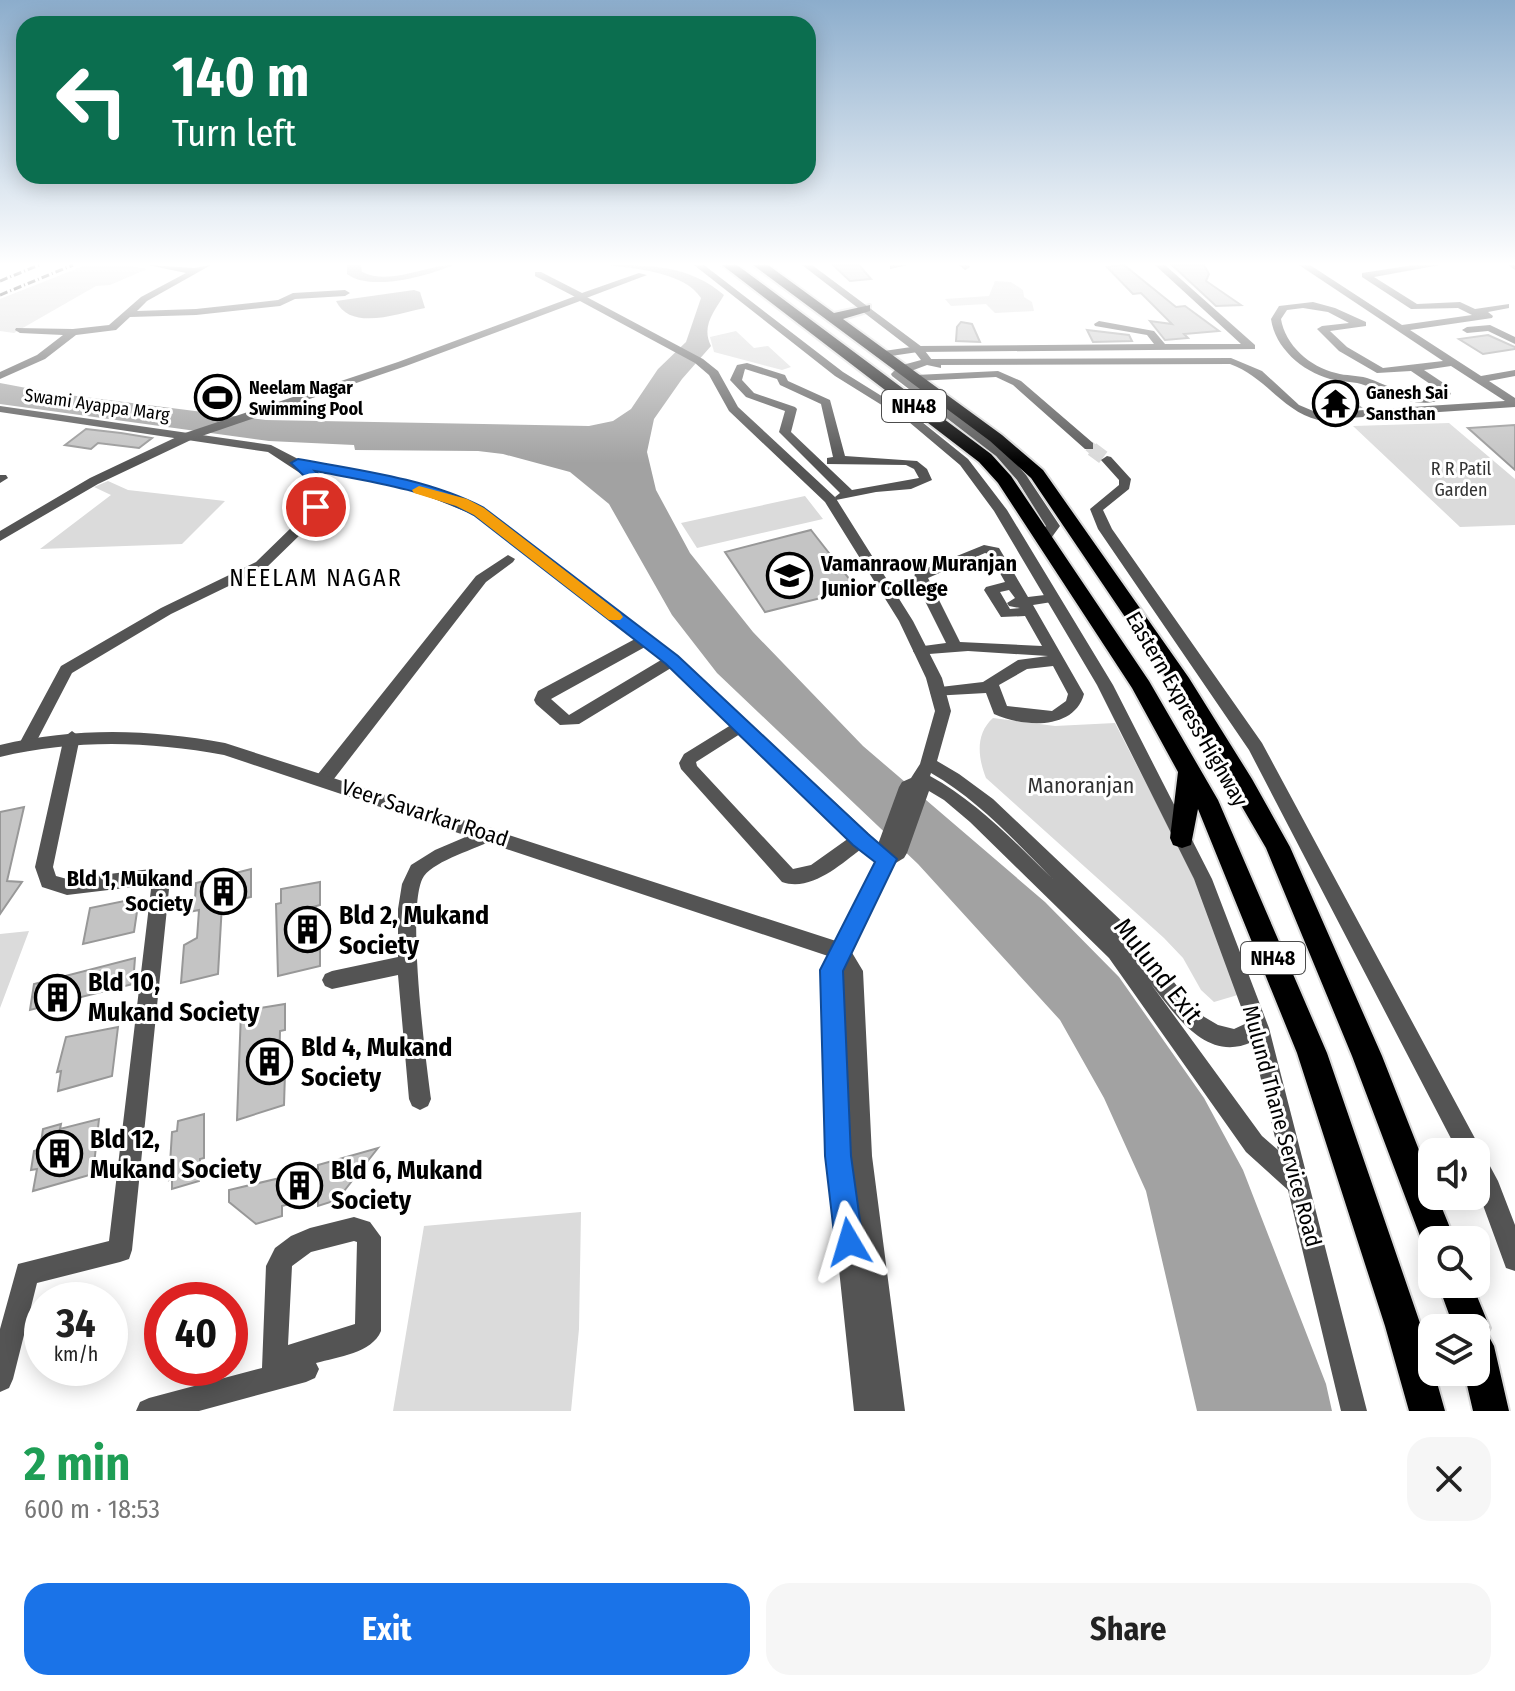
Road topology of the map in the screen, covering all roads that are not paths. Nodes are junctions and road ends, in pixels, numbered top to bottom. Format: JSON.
{"nodes":[{"id":1,"x":42,"y":331,"type":"edge"},
{"id":2,"x":93,"y":331,"type":"edge"},
{"id":3,"x":490,"y":331,"type":"edge"},
{"id":4,"x":643,"y":331,"type":"edge"},
{"id":5,"x":783,"y":331,"type":"edge"},
{"id":6,"x":814,"y":331,"type":"edge"},
{"id":7,"x":853,"y":331,"type":"edge"},
{"id":8,"x":895,"y":331,"type":"edge"},
{"id":9,"x":1140,"y":331,"type":"edge"},
{"id":10,"x":1233,"y":331,"type":"edge"},
{"id":11,"x":1279,"y":331,"type":"edge"},
{"id":12,"x":1324,"y":331,"type":"edge"},
{"id":13,"x":1409,"y":331,"type":"edge"},
{"id":14,"x":1495,"y":331,"type":"edge"},
{"id":15,"x":73,"y":332,"type":"junction"},
{"id":16,"x":1187,"y":340,"type":"dead end"},
{"id":17,"x":1515,"y":341,"type":"edge"},
{"id":18,"x":1165,"y":345,"type":"junction"},
{"id":19,"x":1251,"y":347,"type":"junction"},
{"id":20,"x":918,"y":349,"type":"junction"},
{"id":21,"x":884,"y":354,"type":"junction"},
{"id":22,"x":1241,"y":363,"type":"junction"},
{"id":23,"x":1453,"y":363,"type":"junction"},
{"id":24,"x":1414,"y":368,"type":"junction"},
{"id":25,"x":916,"y":369,"type":"junction"},
{"id":26,"x":1515,"y":373,"type":"edge"},
{"id":27,"x":0,"y":376,"type":"edge"},
{"id":28,"x":945,"y":376,"type":"junction"},
{"id":29,"x":1479,"y":380,"type":"junction"},
{"id":30,"x":747,"y":392,"type":"junction"},
{"id":31,"x":724,"y":397,"type":"junction"},
{"id":32,"x":1515,"y":404,"type":"edge"},
{"id":33,"x":0,"y":409,"type":"edge"},
{"id":34,"x":194,"y":434,"type":"junction"},
{"id":35,"x":1089,"y":446,"type":"tunnel mouth"},
{"id":36,"x":985,"y":458,"type":"junction"},
{"id":37,"x":840,"y":459,"type":"junction"},
{"id":38,"x":1107,"y":460,"type":"tunnel mouth"},
{"id":39,"x":964,"y":462,"type":"junction"},
{"id":40,"x":298,"y":463,"type":"junction"},
{"id":41,"x":820,"y":464,"type":"junction"},
{"id":42,"x":799,"y":469,"type":"junction"},
{"id":43,"x":849,"y":495,"type":"junction"},
{"id":44,"x":830,"y":500,"type":"junction"},
{"id":45,"x":0,"y":537,"type":"edge"},
{"id":46,"x":1044,"y":538,"type":"junction"},
{"id":47,"x":508,"y":559,"type":"dead end"},
{"id":48,"x":922,"y":582,"type":"junction"},
{"id":49,"x":1014,"y":584,"type":"junction"},
{"id":50,"x":886,"y":588,"type":"junction"},
{"id":51,"x":1053,"y":598,"type":"junction"},
{"id":52,"x":1021,"y":605,"type":"junction"},
{"id":53,"x":640,"y":643,"type":"junction"},
{"id":54,"x":955,"y":647,"type":"junction"},
{"id":55,"x":921,"y":651,"type":"junction"},
{"id":56,"x":1055,"y":655,"type":"junction"},
{"id":57,"x":666,"y":663,"type":"junction"},
{"id":58,"x":990,"y":687,"type":"junction"},
{"id":59,"x":938,"y":692,"type":"junction"},
{"id":60,"x":738,"y":728,"type":"junction"},
{"id":61,"x":72,"y":737,"type":"junction"},
{"id":62,"x":27,"y":744,"type":"junction"},
{"id":63,"x":0,"y":751,"type":"edge"},
{"id":64,"x":1190,"y":772,"type":"junction"},
{"id":65,"x":324,"y":779,"type":"junction"},
{"id":66,"x":919,"y":780,"type":"junction"},
{"id":67,"x":489,"y":834,"type":"junction"},
{"id":68,"x":1182,"y":838,"type":"junction"},
{"id":69,"x":857,"y":841,"type":"junction"},
{"id":70,"x":890,"y":853,"type":"junction"},
{"id":71,"x":840,"y":951,"type":"junction"},
{"id":72,"x":408,"y":964,"type":"junction"},
{"id":73,"x":332,"y":980,"type":"dead end"},
{"id":74,"x":1259,"y":1028,"type":"junction"},
{"id":75,"x":420,"y":1099,"type":"dead end"},
{"id":76,"x":1463,"y":1138,"type":"edge"},
{"id":77,"x":1299,"y":1185,"type":"junction"},
{"id":78,"x":1490,"y":1189,"type":"edge"},
{"id":79,"x":1433,"y":1226,"type":"edge"},
{"id":80,"x":1515,"y":1259,"type":"edge"},
{"id":81,"x":871,"y":1336,"type":"junction"},
{"id":82,"x":306,"y":1369,"type":"dead end"},
{"id":83,"x":275,"y":1370,"type":"junction"},
{"id":84,"x":0,"y":1379,"type":"edge"},
{"id":85,"x":1485,"y":1386,"type":"edge"},
{"id":86,"x":149,"y":1411,"type":"edge"},
{"id":87,"x":867,"y":1411,"type":"edge"},
{"id":88,"x":892,"y":1411,"type":"edge"},
{"id":89,"x":1354,"y":1411,"type":"edge"},
{"id":90,"x":1427,"y":1411,"type":"edge"},
{"id":91,"x":1491,"y":1411,"type":"edge"}],
"edges":[{"from":1,"to":15,"type":"street"},
{"from":2,"to":15,"type":"street"},
{"from":3,"to":34,"type":"street"},
{"from":4,"to":31,"type":"street"},
{"from":5,"to":39,"type":"street","name":"Mulund Thane Service Road"},
{"from":6,"to":36,"type":"highway","name":"Eastern Express Highway","number":"NH48"},
{"from":7,"to":21,"type":"highway","name":"Eastern Express Highway","number":"NH48"},
{"from":8,"to":20,"type":"street"},
{"from":9,"to":18,"type":"street"},
{"from":10,"to":19,"type":"street"},
{"from":11,"to":24,"type":"street"},
{"from":12,"to":24,"type":"street"},
{"from":13,"to":23,"type":"street"},
{"from":14,"to":17,"type":"street"},
{"from":15,"to":27,"type":"street"},
{"from":16,"to":18,"type":"street"},
{"from":18,"to":19,"type":"street"},
{"from":18,"to":20,"type":"street"},
{"from":19,"to":22,"type":"street"},
{"from":20,"to":21,"type":"street"},
{"from":20,"to":25,"type":"street"},
{"from":21,"to":25,"type":"highway","name":"Eastern Express Highway","number":"NH48"},
{"from":22,"to":25,"type":"street"},
{"from":22,"to":32,"type":"street"},
{"from":23,"to":24,"type":"street"},
{"from":23,"to":29,"type":"street"},
{"from":25,"to":28,"type":"street"},
{"from":25,"to":28,"type":"street"},
{"from":25,"to":46,"type":"street"},
{"from":25,"to":79,"type":"highway","name":"Eastern Express Highway","number":"NH48"},
{"from":26,"to":29,"type":"street"},
{"from":28,"to":35,"type":"street"},
{"from":29,"to":32,"type":"street"},
{"from":30,"to":31,"type":"street"},
{"from":30,"to":37,"type":"street"},
{"from":30,"to":41,"type":"street"},
{"from":31,"to":42,"type":"street"},
{"from":33,"to":34,"type":"street","name":"Swami Ayappa Marg"},
{"from":34,"to":40,"type":"street","name":"Swami Ayappa Marg"},
{"from":34,"to":45,"type":"street"},
{"from":36,"to":39,"type":"highway"},
{"from":36,"to":46,"type":"highway","name":"Eastern Express Highway","number":"NH48"},
{"from":37,"to":41,"type":"street"},
{"from":37,"to":43,"type":"street"},
{"from":38,"to":76,"type":"street"},
{"from":39,"to":51,"type":"street","name":"Mulund Thane Service Road"},
{"from":40,"to":53,"type":"street","name":"Swami Ayappa Marg"},
{"from":40,"to":62,"type":"street"},
{"from":41,"to":42,"type":"street"},
{"from":41,"to":43,"type":"street"},
{"from":42,"to":44,"type":"street"},
{"from":43,"to":44,"type":"street"},
{"from":44,"to":50,"type":"street"},
{"from":46,"to":64,"type":"highway","name":"Eastern Express Highway","number":"NH48"},
{"from":47,"to":65,"type":"street"},
{"from":48,"to":49,"type":"street"},
{"from":48,"to":50,"type":"street"},
{"from":48,"to":54,"type":"street"},
{"from":49,"to":52,"type":"street"},
{"from":49,"to":52,"type":"street"},
{"from":50,"to":55,"type":"street"},
{"from":51,"to":52,"type":"street"},
{"from":51,"to":68,"type":"street","name":"Mulund Thane Service Road"},
{"from":52,"to":56,"type":"street"},
{"from":53,"to":57,"type":"street","name":"Swami Ayappa Marg"},
{"from":53,"to":57,"type":"street"},
{"from":54,"to":55,"type":"street"},
{"from":54,"to":56,"type":"street"},
{"from":55,"to":59,"type":"street"},
{"from":56,"to":58,"type":"street"},
{"from":56,"to":58,"type":"street"},
{"from":57,"to":60,"type":"street","name":"Swami Ayappa Marg"},
{"from":58,"to":59,"type":"street"},
{"from":59,"to":66,"type":"street"},
{"from":60,"to":69,"type":"street","name":"Swami Ayappa Marg"},
{"from":60,"to":69,"type":"street"},
{"from":61,"to":62,"type":"street","name":"Veer Savarkar Road"},
{"from":61,"to":65,"type":"street","name":"Veer Savarkar Road"},
{"from":61,"to":84,"type":"street"},
{"from":62,"to":63,"type":"street","name":"Veer Savarkar Road"},
{"from":64,"to":68,"type":"highway"},
{"from":64,"to":90,"type":"highway","name":"Eastern Express Highway","number":"NH48"},
{"from":65,"to":67,"type":"street","name":"Veer Savarkar Road"},
{"from":66,"to":70,"type":"street"},
{"from":66,"to":74,"type":"street"},
{"from":66,"to":77,"type":"street","name":"Mulund Exit"},
{"from":67,"to":71,"type":"street","name":"Veer Savarkar Road"},
{"from":67,"to":72,"type":"street"},
{"from":68,"to":74,"type":"street","name":"Mulund Thane Service Road"},
{"from":69,"to":70,"type":"street","name":"Swami Ayappa Marg"},
{"from":70,"to":71,"type":"street"},
{"from":71,"to":81,"type":"street"},
{"from":72,"to":73,"type":"street"},
{"from":72,"to":75,"type":"street"},
{"from":74,"to":77,"type":"street","name":"Mulund Thane Service Road"},
{"from":77,"to":89,"type":"street","name":"Mulund Thane Service Road"},
{"from":78,"to":80,"type":"street"},
{"from":81,"to":87,"type":"street"},
{"from":81,"to":88,"type":"street"},
{"from":82,"to":83,"type":"street"},
{"from":83,"to":83,"type":"street"},
{"from":83,"to":86,"type":"street"},
{"from":85,"to":91,"type":"highway"}]}
